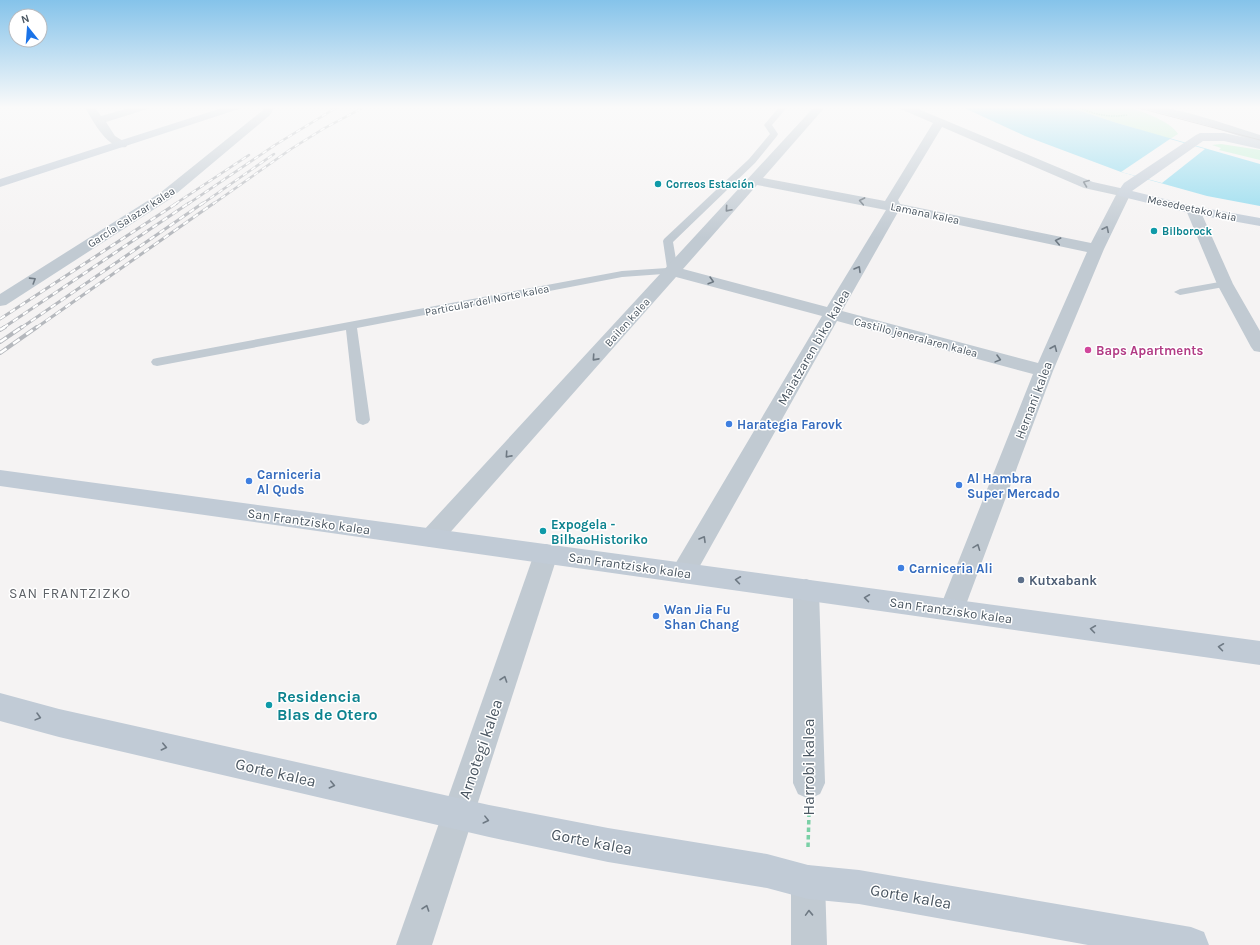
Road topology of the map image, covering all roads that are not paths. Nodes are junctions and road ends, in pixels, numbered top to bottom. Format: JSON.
{"nodes":[{"id":1,"x":103,"y":150,"type":"edge"},
{"id":2,"x":221,"y":150,"type":"edge"},
{"id":3,"x":761,"y":150,"type":"edge"},
{"id":4,"x":781,"y":150,"type":"edge"},
{"id":5,"x":921,"y":150,"type":"edge"},
{"id":6,"x":1007,"y":150,"type":"edge"},
{"id":7,"x":1036,"y":150,"type":"edge"},
{"id":8,"x":1181,"y":150,"type":"edge"},
{"id":9,"x":754,"y":180,"type":"junction"},
{"id":10,"x":0,"y":183,"type":"edge"},
{"id":11,"x":1129,"y":187,"type":"junction"},
{"id":12,"x":894,"y":207,"type":"junction"},
{"id":13,"x":1193,"y":210,"type":"junction"},
{"id":14,"x":1260,"y":222,"type":"edge"},
{"id":15,"x":1096,"y":249,"type":"junction"},
{"id":16,"x":673,"y":271,"type":"junction"},
{"id":17,"x":1225,"y":284,"type":"junction"},
{"id":18,"x":1180,"y":292,"type":"dead end"},
{"id":19,"x":0,"y":301,"type":"edge"},
{"id":20,"x":831,"y":314,"type":"junction"},
{"id":21,"x":351,"y":325,"type":"junction"},
{"id":22,"x":1260,"y":347,"type":"edge"},
{"id":23,"x":156,"y":362,"type":"dead end"},
{"id":24,"x":1044,"y":371,"type":"junction"},
{"id":25,"x":363,"y":420,"type":"dead end"},
{"id":26,"x":0,"y":478,"type":"edge"},
{"id":27,"x":431,"y":538,"type":"junction"},
{"id":28,"x":546,"y":554,"type":"junction"},
{"id":29,"x":683,"y":573,"type":"junction"},
{"id":30,"x":806,"y":590,"type":"junction"},
{"id":31,"x":952,"y":610,"type":"junction"},
{"id":32,"x":1260,"y":652,"type":"edge"},
{"id":33,"x":0,"y":707,"type":"edge"},
{"id":34,"x":809,"y":784,"type":"road end"},
{"id":35,"x":458,"y":813,"type":"junction"},
{"id":36,"x":808,"y":882,"type":"junction"},
{"id":37,"x":414,"y":945,"type":"edge"},
{"id":38,"x":810,"y":945,"type":"edge"},
{"id":39,"x":1191,"y":945,"type":"edge"}],
"edges":[{"from":1,"to":10,"type":"street"},
{"from":19,"to":2,"type":"street","name":"García Salazar kalea","one_way":true},
{"from":3,"to":16,"type":"lane"},
{"from":4,"to":9,"type":"street","name":"Bailen kalea"},
{"from":5,"to":12,"type":"street","name":"Maiatzaren biko kalea"},
{"from":11,"to":6,"type":"street","one_way":true},
{"from":7,"to":11,"type":"street"},
{"from":8,"to":11,"type":"street"},
{"from":12,"to":9,"type":"street","name":"Lamana kalea","one_way":true},
{"from":9,"to":16,"type":"street","name":"Bailen kalea","one_way":true},
{"from":11,"to":13,"type":"street","name":"Mesedeetako kaia"},
{"from":15,"to":11,"type":"street","name":"Hernani kalea","one_way":true},
{"from":15,"to":12,"type":"street","name":"Lamana kalea","one_way":true},
{"from":20,"to":12,"type":"street","name":"Maiatzaren biko kalea","one_way":true},
{"from":13,"to":14,"type":"street","name":"Mesedeetako kaia"},
{"from":13,"to":17,"type":"street"},
{"from":24,"to":15,"type":"street","name":"Hernani kalea","one_way":true},
{"from":16,"to":20,"type":"street","name":"Castillo jeneralaren kalea","one_way":true},
{"from":16,"to":21,"type":"lane","name":"Particular del Norte kalea"},
{"from":16,"to":27,"type":"street","name":"Bailen kalea","one_way":true},
{"from":17,"to":18,"type":"lane"},
{"from":17,"to":22,"type":"street"},
{"from":20,"to":24,"type":"street","name":"Castillo jeneralaren kalea","one_way":true},
{"from":29,"to":20,"type":"street","name":"Maiatzaren biko kalea","one_way":true},
{"from":21,"to":23,"type":"lane","name":"Particular del Norte kalea"},
{"from":21,"to":25,"type":"lane"},
{"from":31,"to":24,"type":"street","name":"Hernani kalea","one_way":true},
{"from":26,"to":27,"type":"street","name":"San Frantzisko kalea"},
{"from":27,"to":28,"type":"street","name":"San Frantzisko kalea"},
{"from":28,"to":29,"type":"street","name":"San Frantzisko kalea"},
{"from":35,"to":28,"type":"street","name":"Arnotegi kalea","one_way":true},
{"from":30,"to":29,"type":"street","name":"San Frantzisko kalea","one_way":true},
{"from":31,"to":30,"type":"street","name":"San Frantzisko kalea","one_way":true},
{"from":30,"to":34,"type":"street","name":"Harrobi kalea"},
{"from":32,"to":31,"type":"street","name":"San Frantzisko kalea","one_way":true},
{"from":33,"to":35,"type":"street","name":"Gorte kalea","one_way":true},
{"from":35,"to":36,"type":"street","name":"Gorte kalea","one_way":true},
{"from":37,"to":35,"type":"street","name":"Arnotegi kalea","one_way":true},
{"from":38,"to":36,"type":"street","one_way":true},
{"from":36,"to":39,"type":"street","name":"Gorte kalea"}]}
